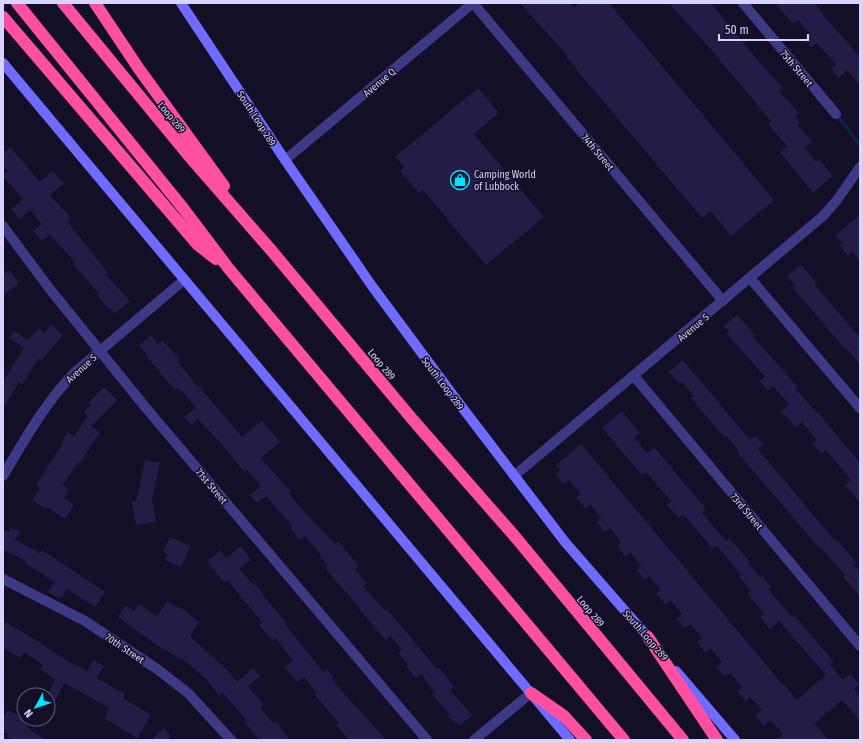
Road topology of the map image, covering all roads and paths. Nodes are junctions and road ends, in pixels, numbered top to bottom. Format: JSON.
{"nodes":[{"id":1,"x":17,"y":3,"type":"edge"},
{"id":2,"x":63,"y":3,"type":"edge"},
{"id":3,"x":95,"y":3,"type":"edge"},
{"id":4,"x":181,"y":3,"type":"edge"},
{"id":5,"x":473,"y":3,"type":"edge"},
{"id":6,"x":742,"y":3,"type":"edge"},
{"id":7,"x":3,"y":17,"type":"edge"},
{"id":8,"x":3,"y":64,"type":"edge"},
{"id":9,"x":836,"y":114,"type":"dead end"},
{"id":10,"x":285,"y":160,"type":"junction"},
{"id":11,"x":860,"y":167,"type":"edge"},
{"id":12,"x":3,"y":226,"type":"edge"},
{"id":13,"x":271,"y":250,"type":"junction"},
{"id":14,"x":229,"y":269,"type":"junction"},
{"id":15,"x":750,"y":278,"type":"junction"},
{"id":16,"x":184,"y":280,"type":"junction"},
{"id":17,"x":723,"y":301,"type":"junction"},
{"id":18,"x":100,"y":351,"type":"junction"},
{"id":19,"x":634,"y":376,"type":"junction"},
{"id":20,"x":860,"y":408,"type":"edge"},
{"id":21,"x":3,"y":476,"type":"edge"},
{"id":22,"x":514,"y":476,"type":"junction"},
{"id":23,"x":3,"y":579,"type":"edge"},
{"id":24,"x":648,"y":637,"type":"junction"},
{"id":25,"x":860,"y":646,"type":"edge"},
{"id":26,"x":531,"y":693,"type":"junction"},
{"id":27,"x":231,"y":740,"type":"edge"},
{"id":28,"x":427,"y":740,"type":"edge"},
{"id":29,"x":474,"y":740,"type":"edge"},
{"id":30,"x":570,"y":740,"type":"edge"},
{"id":31,"x":586,"y":740,"type":"edge"},
{"id":32,"x":624,"y":740,"type":"edge"},
{"id":33,"x":683,"y":740,"type":"edge"},
{"id":34,"x":717,"y":740,"type":"edge"},
{"id":35,"x":735,"y":740,"type":"edge"}],
"edges":[{"from":1,"to":14,"type":"highway"},
{"from":2,"to":13,"type":"highway","name":"Loop 289"},
{"from":3,"to":13,"type":"highway"},
{"from":4,"to":10,"type":"main road","name":"South Loop 289"},
{"from":5,"to":10,"type":"street","name":"Avenue Q"},
{"from":5,"to":17,"type":"street","name":"74th Street"},
{"from":6,"to":9,"type":"street","name":"75th Street"},
{"from":7,"to":14,"type":"highway"},
{"from":8,"to":16,"type":"main road"},
{"from":10,"to":22,"type":"main road","name":"South Loop 289"},
{"from":11,"to":15,"type":"street","name":"Avenue S"},
{"from":12,"to":18,"type":"street","name":"71st Street"},
{"from":13,"to":33,"type":"highway","name":"Loop 289"},
{"from":14,"to":32,"type":"highway"},
{"from":15,"to":17,"type":"street","name":"Avenue S"},
{"from":15,"to":20,"type":"street"},
{"from":16,"to":18,"type":"street","name":"Avenue S"},
{"from":16,"to":26,"type":"main road"},
{"from":17,"to":19,"type":"street","name":"Avenue S"},
{"from":18,"to":21,"type":"street","name":"Avenue S"},
{"from":18,"to":28,"type":"street","name":"71st Street"},
{"from":19,"to":22,"type":"street","name":"Avenue S"},
{"from":19,"to":25,"type":"street","name":"73rd Street"},
{"from":22,"to":24,"type":"main road","name":"South Loop 289"},
{"from":23,"to":27,"type":"street","name":"70th Street"},
{"from":24,"to":34,"type":"highway"},
{"from":24,"to":35,"type":"main road","name":"South Loop 289"},
{"from":26,"to":29,"type":"street"},
{"from":26,"to":30,"type":"main road"},
{"from":26,"to":31,"type":"highway"}]}
